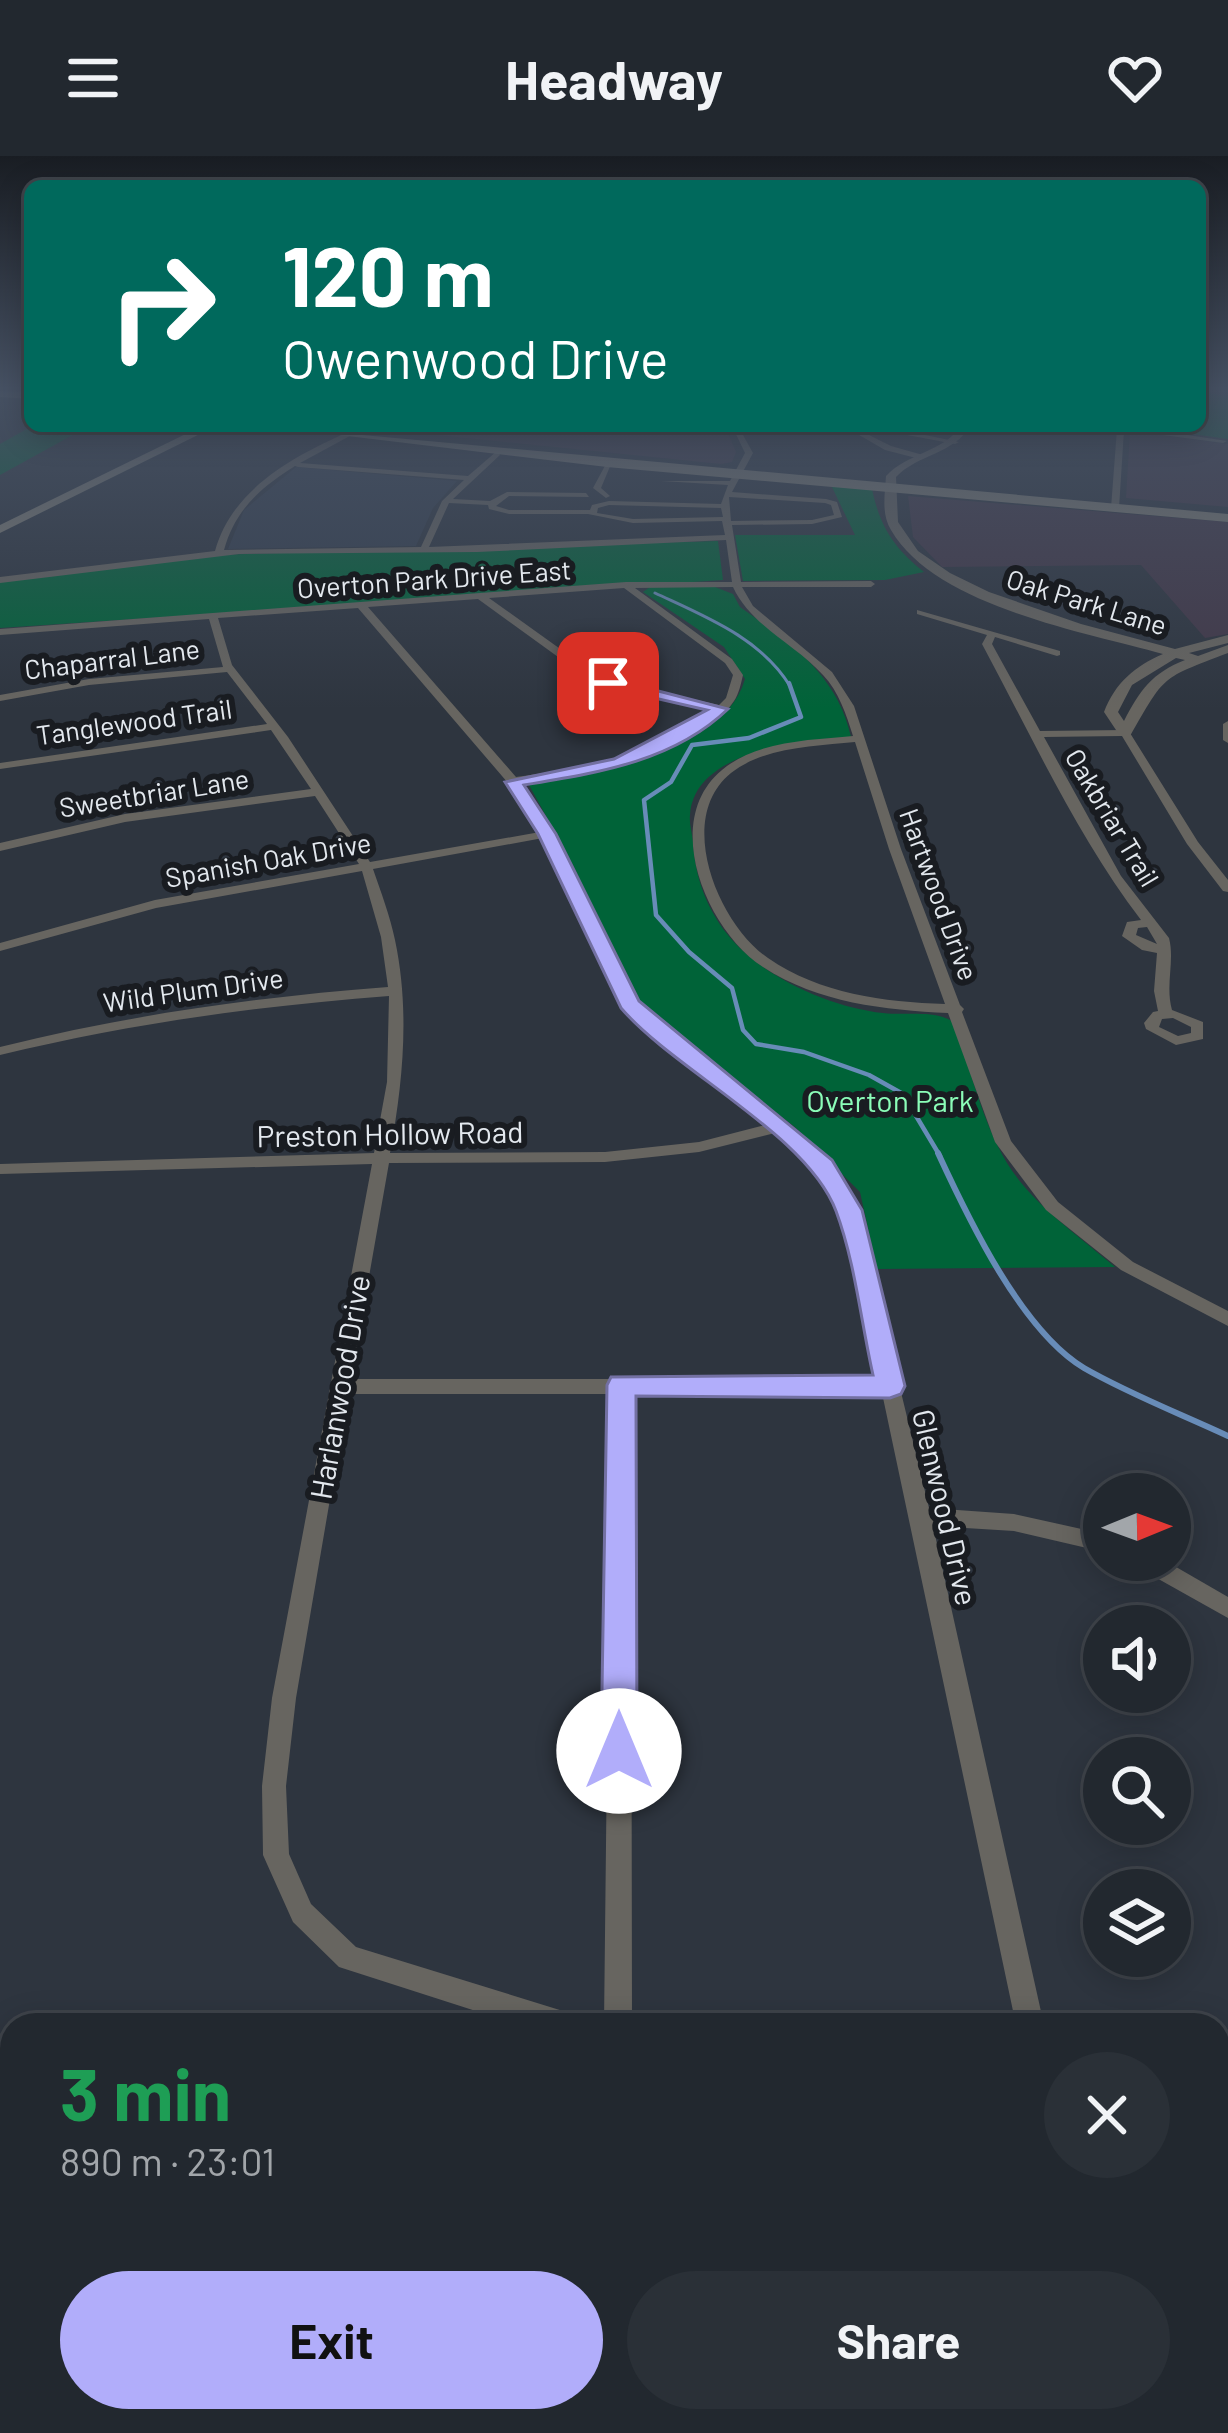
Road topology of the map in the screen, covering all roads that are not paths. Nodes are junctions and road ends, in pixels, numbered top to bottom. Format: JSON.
{"nodes":[{"id":1,"x":54,"y":497,"type":"edge"},
{"id":2,"x":68,"y":497,"type":"edge"},
{"id":3,"x":252,"y":497,"type":"edge"},
{"id":4,"x":449,"y":497,"type":"edge"},
{"id":5,"x":496,"y":497,"type":"edge"},
{"id":6,"x":715,"y":497,"type":"edge"},
{"id":7,"x":718,"y":497,"type":"edge"},
{"id":8,"x":718,"y":497,"type":"edge"},
{"id":9,"x":731,"y":497,"type":"edge"},
{"id":10,"x":768,"y":497,"type":"edge"},
{"id":11,"x":892,"y":497,"type":"edge"},
{"id":12,"x":1036,"y":497,"type":"edge"},
{"id":13,"x":1115,"y":497,"type":"edge"},
{"id":14,"x":446,"y":501,"type":"junction"},
{"id":15,"x":730,"y":501,"type":"junction"},
{"id":16,"x":492,"y":502,"type":"junction"},
{"id":17,"x":1115,"y":504,"type":"junction"},
{"id":18,"x":1228,"y":514,"type":"edge"},
{"id":19,"x":600,"y":516,"type":"junction"},
{"id":20,"x":0,"y":525,"type":"edge"},
{"id":21,"x":589,"y":544,"type":"junction"},
{"id":22,"x":424,"y":549,"type":"junction"},
{"id":23,"x":219,"y":552,"type":"junction"},
{"id":24,"x":0,"y":580,"type":"edge"},
{"id":25,"x":871,"y":584,"type":"dead end"},
{"id":26,"x":626,"y":585,"type":"junction"},
{"id":27,"x":736,"y":585,"type":"junction"},
{"id":28,"x":480,"y":596,"type":"junction"},
{"id":29,"x":360,"y":604,"type":"junction"},
{"id":30,"x":920,"y":612,"type":"dead end"},
{"id":31,"x":212,"y":615,"type":"junction"},
{"id":32,"x":0,"y":632,"type":"edge"},
{"id":33,"x":992,"y":634,"type":"junction"},
{"id":34,"x":1228,"y":639,"type":"edge"},
{"id":35,"x":1022,"y":643,"type":"junction"},
{"id":36,"x":1228,"y":649,"type":"edge"},
{"id":37,"x":992,"y":653,"type":"junction"},
{"id":38,"x":1057,"y":653,"type":"dead end"},
{"id":39,"x":1178,"y":653,"type":"junction"},
{"id":40,"x":1195,"y":658,"type":"junction"},
{"id":41,"x":230,"y":669,"type":"junction"},
{"id":42,"x":0,"y":698,"type":"edge"},
{"id":43,"x":720,"y":709,"type":"junction"},
{"id":44,"x":1228,"y":724,"type":"edge"},
{"id":45,"x":274,"y":727,"type":"junction"},
{"id":46,"x":1125,"y":733,"type":"junction"},
{"id":47,"x":1036,"y":734,"type":"junction"},
{"id":48,"x":861,"y":738,"type":"junction"},
{"id":49,"x":1228,"y":740,"type":"edge"},
{"id":50,"x":0,"y":766,"type":"edge"},
{"id":51,"x":513,"y":782,"type":"junction"},
{"id":52,"x":318,"y":792,"type":"junction"},
{"id":53,"x":547,"y":834,"type":"junction"},
{"id":54,"x":0,"y":847,"type":"edge"},
{"id":55,"x":366,"y":866,"type":"junction"},
{"id":56,"x":1225,"y":882,"type":"edge"},
{"id":57,"x":1152,"y":922,"type":"junction"},
{"id":58,"x":0,"y":947,"type":"edge"},
{"id":59,"x":1166,"y":950,"type":"junction"},
{"id":60,"x":396,"y":992,"type":"junction"},
{"id":61,"x":957,"y":1009,"type":"junction"},
{"id":62,"x":1166,"y":1013,"type":"dead end"},
{"id":63,"x":0,"y":1051,"type":"edge"},
{"id":64,"x":779,"y":1127,"type":"junction"},
{"id":65,"x":378,"y":1158,"type":"junction"},
{"id":66,"x":0,"y":1169,"type":"edge"},
{"id":67,"x":1228,"y":1319,"type":"edge"},
{"id":68,"x":621,"y":1385,"type":"junction"},
{"id":69,"x":890,"y":1386,"type":"junction"},
{"id":70,"x":340,"y":1387,"type":"junction"},
{"id":71,"x":921,"y":1517,"type":"junction"},
{"id":72,"x":1083,"y":1536,"type":"edge"},
{"id":73,"x":1181,"y":1581,"type":"edge"},
{"id":74,"x":1228,"y":1608,"type":"edge"},
{"id":75,"x":524,"y":2013,"type":"edge"},
{"id":76,"x":618,"y":2013,"type":"edge"},
{"id":77,"x":1027,"y":2013,"type":"edge"}],
"edges":[{"from":1,"to":20,"type":"main road"},
{"from":2,"to":20,"type":"main road"},
{"from":3,"to":23,"type":"street"},
{"from":4,"to":14,"type":"street"},
{"from":5,"to":16,"type":"street"},
{"from":6,"to":15,"type":"main road"},
{"from":7,"to":15,"type":"main road"},
{"from":8,"to":15,"type":"street"},
{"from":9,"to":15,"type":"street"},
{"from":10,"to":15,"type":"main road"},
{"from":11,"to":39,"type":"street","name":"Oak Park Lane"},
{"from":12,"to":17,"type":"main road"},
{"from":13,"to":17,"type":"street"},
{"from":14,"to":16,"type":"street"},
{"from":14,"to":22,"type":"street"},
{"from":15,"to":15,"type":"street"},
{"from":15,"to":19,"type":"street"},
{"from":15,"to":19,"type":"street"},
{"from":15,"to":21,"type":"street"},
{"from":15,"to":27,"type":"street"},
{"from":16,"to":19,"type":"street"},
{"from":17,"to":18,"type":"main road"},
{"from":19,"to":21,"type":"street"},
{"from":21,"to":22,"type":"street"},
{"from":22,"to":23,"type":"street"},
{"from":23,"to":24,"type":"street"},
{"from":25,"to":27,"type":"street","name":"Overton Park Drive East"},
{"from":26,"to":27,"type":"street","name":"Overton Park Drive East"},
{"from":26,"to":28,"type":"street","name":"Overton Park Drive East"},
{"from":26,"to":43,"type":"street"},
{"from":27,"to":48,"type":"street","name":"Hartwood Drive"},
{"from":28,"to":29,"type":"street","name":"Overton Park Drive East"},
{"from":28,"to":43,"type":"street"},
{"from":29,"to":31,"type":"street","name":"Overton Park Drive East"},
{"from":29,"to":51,"type":"street","name":"Glenwood Drive"},
{"from":30,"to":33,"type":"street"},
{"from":31,"to":32,"type":"street","name":"Overton Park Drive East"},
{"from":31,"to":41,"type":"street","name":"Harlanwood Drive"},
{"from":33,"to":35,"type":"street"},
{"from":33,"to":37,"type":"street","name":"Oakbriar Trail"},
{"from":34,"to":39,"type":"street"},
{"from":35,"to":37,"type":"street"},
{"from":35,"to":38,"type":"street"},
{"from":36,"to":40,"type":"street"},
{"from":37,"to":47,"type":"street","name":"Oakbriar Trail"},
{"from":39,"to":40,"type":"street","name":"Oak Park Lane"},
{"from":39,"to":46,"type":"street"},
{"from":40,"to":46,"type":"street"},
{"from":41,"to":42,"type":"street","name":"Chaparral Lane"},
{"from":41,"to":45,"type":"street","name":"Harlanwood Drive"},
{"from":43,"to":51,"type":"street"},
{"from":44,"to":49,"type":"street"},
{"from":45,"to":50,"type":"street","name":"Tanglewood Trail"},
{"from":45,"to":52,"type":"street","name":"Harlanwood Drive"},
{"from":46,"to":47,"type":"street","name":"Oakbriar Trail"},
{"from":46,"to":56,"type":"street"},
{"from":47,"to":57,"type":"street","name":"Oakbriar Trail"},
{"from":48,"to":61,"type":"street","name":"Hartwood Drive"},
{"from":48,"to":61,"type":"street"},
{"from":51,"to":53,"type":"street","name":"Glenwood Drive"},
{"from":52,"to":54,"type":"street","name":"Sweetbriar Lane"},
{"from":52,"to":55,"type":"street","name":"Harlanwood Drive"},
{"from":53,"to":55,"type":"street","name":"Spanish Oak Drive"},
{"from":53,"to":64,"type":"street","name":"Glenwood Drive"},
{"from":55,"to":58,"type":"street","name":"Spanish Oak Drive"},
{"from":55,"to":60,"type":"street","name":"Harlanwood Drive"},
{"from":57,"to":59,"type":"street","name":"Oakbriar Trail"},
{"from":57,"to":59,"type":"street","name":"Oakbriar Trail"},
{"from":59,"to":62,"type":"street","name":"Oakbriar Trail"},
{"from":60,"to":63,"type":"street","name":"Wild Plum Drive"},
{"from":60,"to":65,"type":"street","name":"Harlanwood Drive"},
{"from":61,"to":67,"type":"street","name":"Hartwood Drive"},
{"from":64,"to":65,"type":"street","name":"Preston Hollow Road"},
{"from":64,"to":69,"type":"street","name":"Glenwood Drive"},
{"from":65,"to":66,"type":"street","name":"Preston Hollow Road"},
{"from":65,"to":70,"type":"street","name":"Harlanwood Drive"},
{"from":68,"to":69,"type":"street"},
{"from":68,"to":70,"type":"street"},
{"from":68,"to":76,"type":"street"},
{"from":69,"to":71,"type":"street","name":"Glenwood Drive"},
{"from":70,"to":75,"type":"street","name":"Harlanwood Drive"},
{"from":71,"to":72,"type":"street"},
{"from":71,"to":77,"type":"street","name":"Glenwood Drive"},
{"from":73,"to":74,"type":"street"}]}
